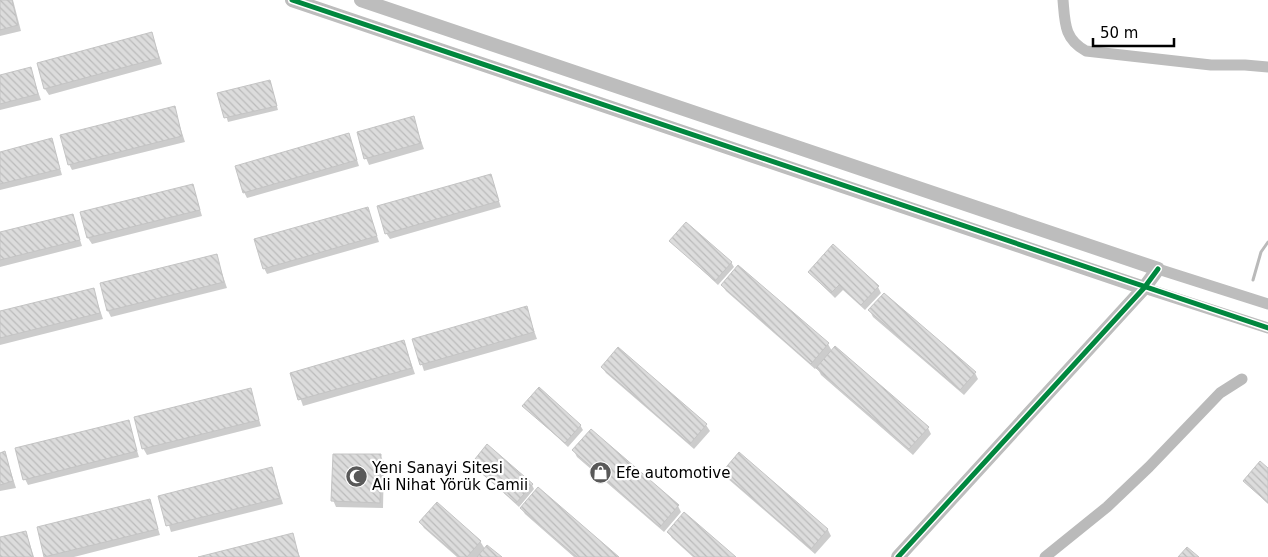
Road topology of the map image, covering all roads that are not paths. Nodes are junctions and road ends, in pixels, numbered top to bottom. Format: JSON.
{"nodes":[{"id":1,"x":292,"y":0,"type":"edge"},
{"id":2,"x":361,"y":0,"type":"edge"},
{"id":3,"x":1063,"y":0,"type":"edge"},
{"id":4,"x":318,"y":5,"type":"edge"},
{"id":5,"x":1268,"y":67,"type":"edge"},
{"id":6,"x":1158,"y":269,"type":"junction"},
{"id":7,"x":1144,"y":288,"type":"junction"},
{"id":8,"x":1268,"y":304,"type":"edge"},
{"id":9,"x":1268,"y":328,"type":"edge"},
{"id":10,"x":898,"y":557,"type":"edge"}],
"edges":[{"from":1,"to":4,"type":"street"},
{"from":2,"to":6,"type":"street"},
{"from":3,"to":5,"type":"street"},
{"from":4,"to":7,"type":"street"},
{"from":6,"to":7,"type":"street"},
{"from":6,"to":8,"type":"street"},
{"from":7,"to":9,"type":"street"},
{"from":7,"to":10,"type":"street"}]}
